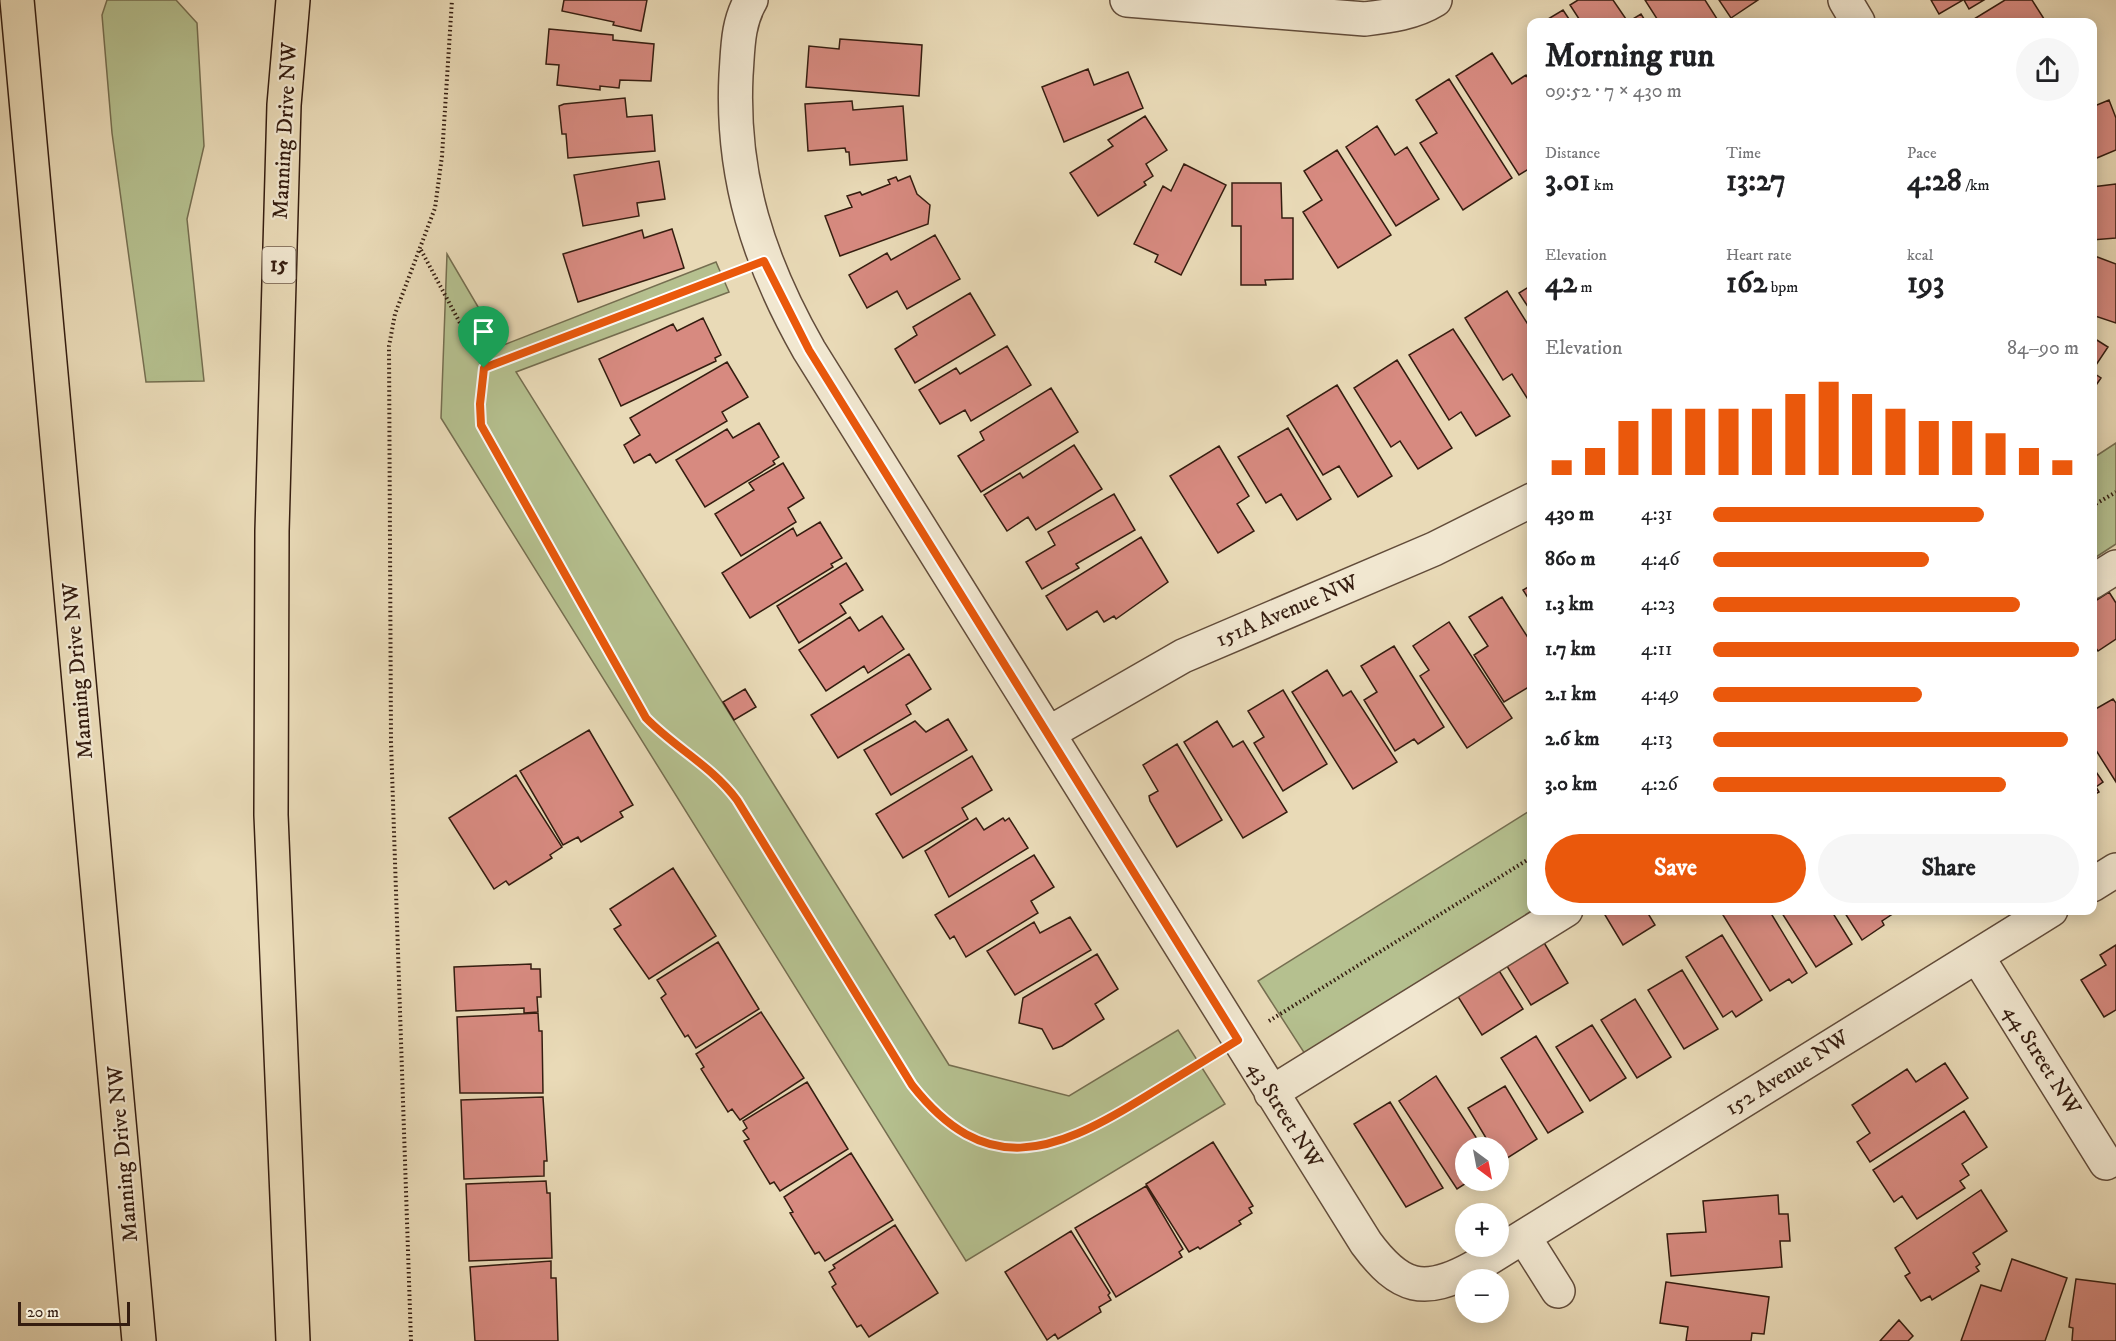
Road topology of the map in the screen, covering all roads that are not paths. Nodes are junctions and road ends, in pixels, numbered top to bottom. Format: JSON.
{"nodes":[{"id":1,"x":17,"y":0,"type":"edge"},
{"id":2,"x":293,"y":0,"type":"edge"},
{"id":3,"x":751,"y":0,"type":"edge"},
{"id":4,"x":1126,"y":0,"type":"edge"},
{"id":5,"x":1435,"y":0,"type":"edge"},
{"id":6,"x":1845,"y":0,"type":"edge"},
{"id":7,"x":1856,"y":18,"type":"edge"},
{"id":8,"x":1527,"y":502,"type":"edge"},
{"id":9,"x":2116,"y":567,"type":"edge"},
{"id":10,"x":2097,"y":579,"type":"edge"},
{"id":11,"x":1049,"y":733,"type":"junction"},
{"id":12,"x":2116,"y":870,"type":"edge"},
{"id":13,"x":2097,"y":882,"type":"edge"},
{"id":14,"x":1558,"y":915,"type":"edge"},
{"id":15,"x":2042,"y":915,"type":"edge"},
{"id":16,"x":1977,"y":956,"type":"junction"},
{"id":17,"x":1272,"y":1093,"type":"junction"},
{"id":18,"x":2106,"y":1163,"type":"dead end"},
{"id":19,"x":1524,"y":1237,"type":"junction"},
{"id":20,"x":1422,"y":1285,"type":"joint"},
{"id":21,"x":1558,"y":1291,"type":"dead end"},
{"id":22,"x":139,"y":1341,"type":"edge"},
{"id":23,"x":293,"y":1341,"type":"edge"}],
"edges":[{"from":1,"to":22,"type":"main road","name":"Manning Drive NW"},
{"from":2,"to":23,"type":"main road","name":"Manning Drive NW","number":"15"},
{"from":3,"to":11,"type":"street","name":"43 Street NW"},
{"from":4,"to":5,"type":"street"},
{"from":6,"to":7,"type":"street"},
{"from":8,"to":11,"type":"street","name":"151A Avenue NW"},
{"from":9,"to":10,"type":"street"},
{"from":11,"to":17,"type":"street","name":"43 Street NW"},
{"from":12,"to":13,"type":"street"},
{"from":14,"to":17,"type":"street"},
{"from":15,"to":16,"type":"street","name":"152 Avenue NW"},
{"from":16,"to":18,"type":"street","name":"44 Street NW"},
{"from":16,"to":19,"type":"street","name":"152 Avenue NW"},
{"from":17,"to":20,"type":"street","name":"43 Street NW"},
{"from":19,"to":20,"type":"street","name":"152 Avenue NW"},
{"from":19,"to":21,"type":"street"}]}
